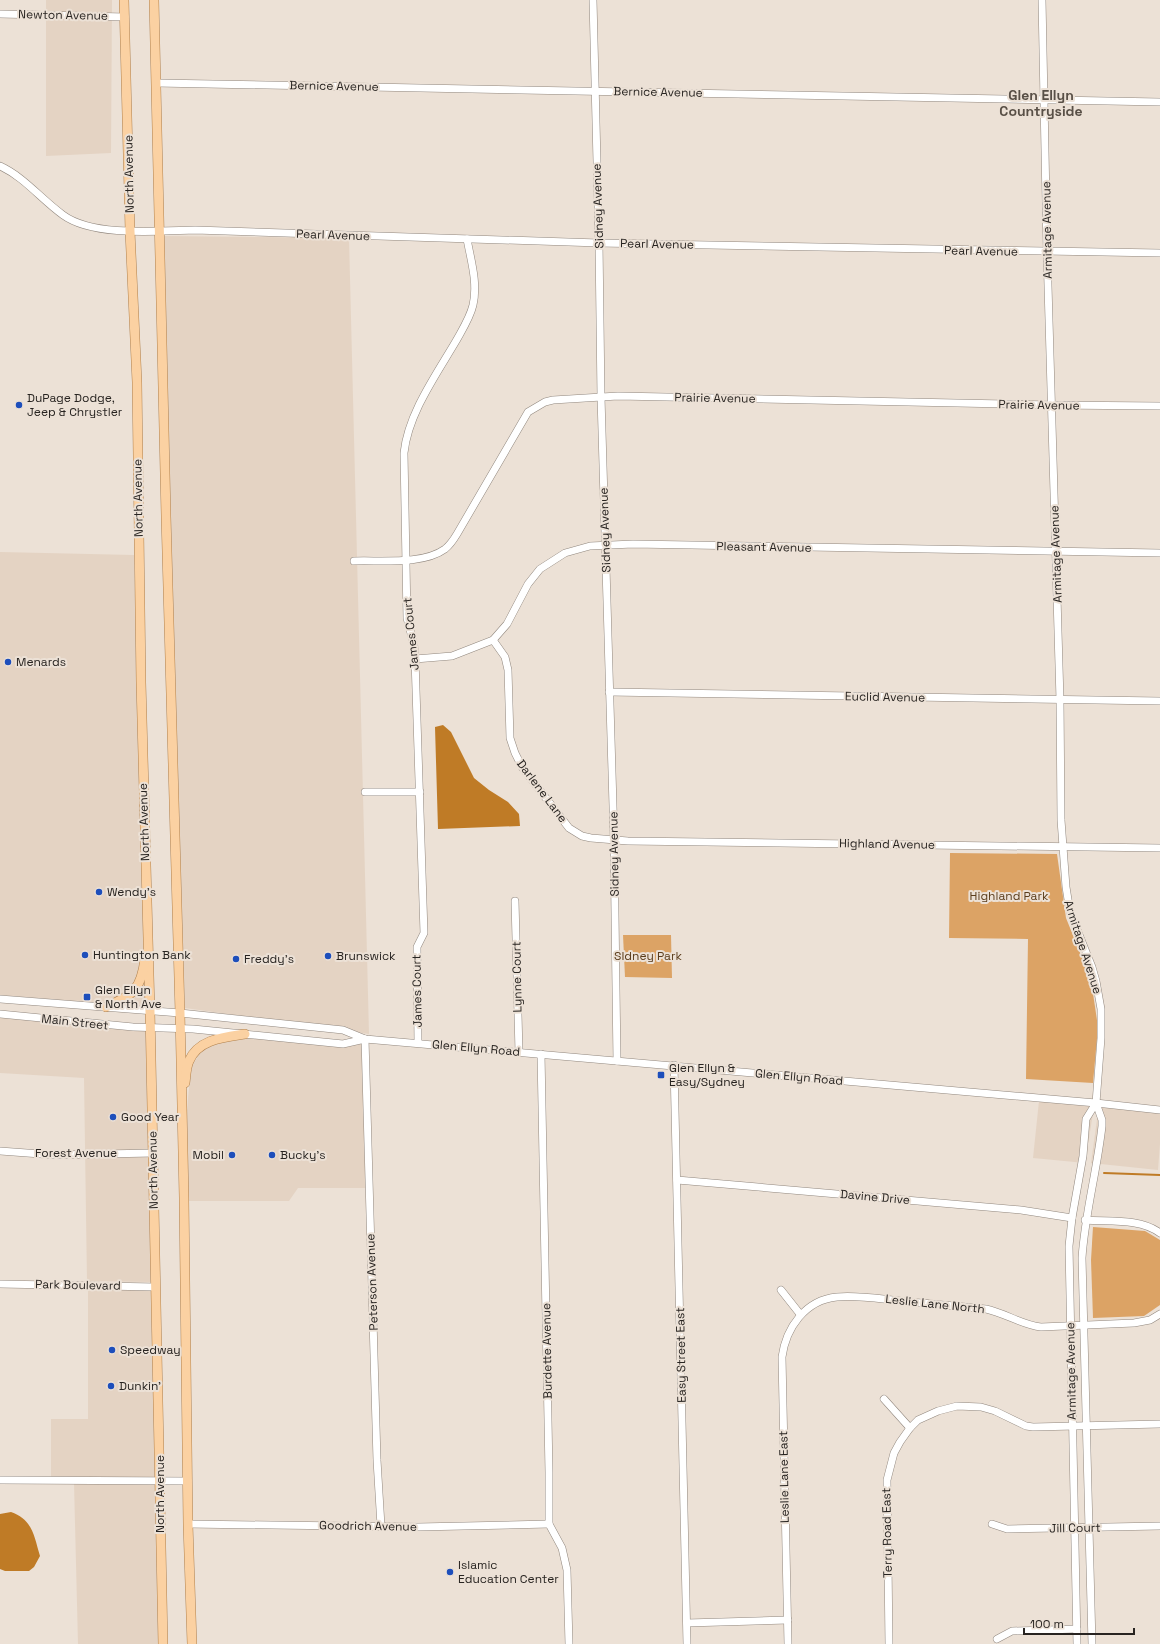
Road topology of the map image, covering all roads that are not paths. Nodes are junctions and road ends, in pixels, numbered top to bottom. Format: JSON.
{"nodes":[{"id":1,"x":124,"y":0,"type":"edge"},
{"id":2,"x":154,"y":0,"type":"edge"},
{"id":3,"x":593,"y":0,"type":"edge"},
{"id":4,"x":1042,"y":0,"type":"edge"},
{"id":5,"x":0,"y":14,"type":"edge"},
{"id":6,"x":125,"y":17,"type":"junction"},
{"id":7,"x":156,"y":83,"type":"junction"},
{"id":8,"x":595,"y":91,"type":"junction"},
{"id":9,"x":1044,"y":100,"type":"junction"},
{"id":10,"x":1160,"y":102,"type":"edge"},
{"id":11,"x":0,"y":166,"type":"edge"},
{"id":12,"x":130,"y":231,"type":"junction"},
{"id":13,"x":159,"y":231,"type":"junction"},
{"id":14,"x":467,"y":239,"type":"junction"},
{"id":15,"x":599,"y":243,"type":"junction"},
{"id":16,"x":1047,"y":251,"type":"junction"},
{"id":17,"x":1160,"y":253,"type":"edge"},
{"id":18,"x":600,"y":397,"type":"junction"},
{"id":19,"x":1052,"y":405,"type":"junction"},
{"id":20,"x":1160,"y":406,"type":"edge"},
{"id":21,"x":606,"y":546,"type":"junction"},
{"id":22,"x":1056,"y":552,"type":"junction"},
{"id":23,"x":1160,"y":553,"type":"edge"},
{"id":24,"x":406,"y":560,"type":"junction"},
{"id":25,"x":354,"y":561,"type":"dead end"},
{"id":26,"x":493,"y":640,"type":"junction"},
{"id":27,"x":415,"y":659,"type":"junction"},
{"id":28,"x":609,"y":692,"type":"junction"},
{"id":29,"x":1060,"y":700,"type":"junction"},
{"id":30,"x":1160,"y":701,"type":"edge"},
{"id":31,"x":365,"y":792,"type":"dead end"},
{"id":32,"x":420,"y":792,"type":"junction"},
{"id":33,"x":614,"y":840,"type":"junction"},
{"id":34,"x":1064,"y":847,"type":"junction"},
{"id":35,"x":1160,"y":848,"type":"edge"},
{"id":36,"x":516,"y":901,"type":"dead end"},
{"id":37,"x":147,"y":934,"type":"junction"},
{"id":38,"x":0,"y":999,"type":"edge"},
{"id":39,"x":106,"y":1007,"type":"junction"},
{"id":40,"x":150,"y":1011,"type":"junction"},
{"id":41,"x":180,"y":1013,"type":"junction"},
{"id":42,"x":0,"y":1014,"type":"edge"},
{"id":43,"x":150,"y":1028,"type":"junction"},
{"id":44,"x":180,"y":1029,"type":"junction"},
{"id":45,"x":245,"y":1034,"type":"junction"},
{"id":46,"x":365,"y":1038,"type":"junction"},
{"id":47,"x":418,"y":1043,"type":"junction"},
{"id":48,"x":519,"y":1052,"type":"junction"},
{"id":49,"x":541,"y":1054,"type":"junction"},
{"id":50,"x":617,"y":1060,"type":"junction"},
{"id":51,"x":674,"y":1066,"type":"junction"},
{"id":52,"x":1096,"y":1103,"type":"junction"},
{"id":53,"x":1160,"y":1110,"type":"edge"},
{"id":54,"x":182,"y":1134,"type":"junction"},
{"id":55,"x":0,"y":1151,"type":"edge"},
{"id":56,"x":153,"y":1152,"type":"junction"},
{"id":57,"x":677,"y":1180,"type":"junction"},
{"id":58,"x":1072,"y":1218,"type":"junction"},
{"id":59,"x":1085,"y":1220,"type":"junction"},
{"id":60,"x":1160,"y":1233,"type":"edge"},
{"id":61,"x":0,"y":1284,"type":"edge"},
{"id":62,"x":155,"y":1287,"type":"junction"},
{"id":63,"x":781,"y":1290,"type":"dead end"},
{"id":64,"x":800,"y":1314,"type":"junction"},
{"id":65,"x":1160,"y":1314,"type":"edge"},
{"id":66,"x":1070,"y":1326,"type":"junction"},
{"id":67,"x":1083,"y":1326,"type":"junction"},
{"id":68,"x":884,"y":1399,"type":"dead end"},
{"id":69,"x":1160,"y":1424,"type":"edge"},
{"id":70,"x":1073,"y":1425,"type":"junction"},
{"id":71,"x":1087,"y":1426,"type":"junction"},
{"id":72,"x":910,"y":1428,"type":"junction"},
{"id":73,"x":0,"y":1480,"type":"edge"},
{"id":74,"x":160,"y":1481,"type":"junction"},
{"id":75,"x":188,"y":1481,"type":"junction"},
{"id":76,"x":188,"y":1524,"type":"junction"},
{"id":77,"x":549,"y":1524,"type":"junction"},
{"id":78,"x":992,"y":1524,"type":"dead end"},
{"id":79,"x":381,"y":1526,"type":"junction"},
{"id":80,"x":1160,"y":1526,"type":"edge"},
{"id":81,"x":1088,"y":1527,"type":"junction"},
{"id":82,"x":1075,"y":1528,"type":"junction"},
{"id":83,"x":788,"y":1620,"type":"junction"},
{"id":84,"x":687,"y":1623,"type":"junction"},
{"id":85,"x":1077,"y":1629,"type":"junction"},
{"id":86,"x":997,"y":1639,"type":"dead end"},
{"id":87,"x":163,"y":1644,"type":"edge"},
{"id":88,"x":192,"y":1644,"type":"edge"},
{"id":89,"x":569,"y":1644,"type":"edge"},
{"id":90,"x":687,"y":1644,"type":"edge"},
{"id":91,"x":788,"y":1644,"type":"edge"},
{"id":92,"x":889,"y":1644,"type":"edge"},
{"id":93,"x":1078,"y":1644,"type":"edge"},
{"id":94,"x":1092,"y":1644,"type":"edge"}],
"edges":[{"from":1,"to":6,"type":"main road","name":"North Avenue"},
{"from":2,"to":7,"type":"main road"},
{"from":3,"to":8,"type":"street","name":"Sidney Avenue"},
{"from":4,"to":9,"type":"street","name":"Armitage Avenue"},
{"from":5,"to":6,"type":"street","name":"Newton Avenue"},
{"from":6,"to":12,"type":"main road","name":"North Avenue"},
{"from":7,"to":8,"type":"street","name":"Bernice Avenue"},
{"from":7,"to":13,"type":"main road"},
{"from":8,"to":9,"type":"street","name":"Bernice Avenue"},
{"from":8,"to":15,"type":"street","name":"Sidney Avenue"},
{"from":9,"to":10,"type":"street","name":"Bernice Avenue"},
{"from":9,"to":16,"type":"street","name":"Armitage Avenue"},
{"from":11,"to":12,"type":"street","name":"Pearl Avenue"},
{"from":12,"to":13,"type":"street","name":"Pearl Avenue"},
{"from":12,"to":37,"type":"main road","name":"North Avenue"},
{"from":13,"to":14,"type":"street","name":"Pearl Avenue"},
{"from":13,"to":41,"type":"main road"},
{"from":14,"to":15,"type":"street","name":"Pearl Avenue"},
{"from":14,"to":24,"type":"street","name":"James Court"},
{"from":15,"to":16,"type":"street","name":"Pearl Avenue"},
{"from":15,"to":18,"type":"street","name":"Sidney Avenue"},
{"from":16,"to":17,"type":"street","name":"Pearl Avenue"},
{"from":16,"to":19,"type":"street","name":"Armitage Avenue"},
{"from":18,"to":19,"type":"street","name":"Prairie Avenue"},
{"from":18,"to":21,"type":"street","name":"Sidney Avenue"},
{"from":18,"to":24,"type":"street","name":"Prairie Avenue"},
{"from":19,"to":20,"type":"street","name":"Prairie Avenue"},
{"from":19,"to":22,"type":"street","name":"Armitage Avenue"},
{"from":21,"to":22,"type":"street","name":"Pleasant Avenue"},
{"from":21,"to":26,"type":"street","name":"Pleasant Avenue"},
{"from":21,"to":28,"type":"street","name":"Sidney Avenue"},
{"from":22,"to":23,"type":"street","name":"Pleasant Avenue"},
{"from":22,"to":29,"type":"street","name":"Armitage Avenue"},
{"from":24,"to":25,"type":"street","name":"Prairie Avenue"},
{"from":24,"to":27,"type":"street","name":"James Court"},
{"from":26,"to":27,"type":"street","name":"Pleasant Avenue"},
{"from":26,"to":33,"type":"street","name":"Darlene Lane"},
{"from":27,"to":32,"type":"street","name":"James Court"},
{"from":28,"to":29,"type":"street","name":"Euclid Avenue"},
{"from":28,"to":33,"type":"street","name":"Sidney Avenue"},
{"from":29,"to":30,"type":"street","name":"Euclid Avenue"},
{"from":29,"to":34,"type":"street","name":"Armitage Avenue"},
{"from":31,"to":32,"type":"street"},
{"from":32,"to":47,"type":"street","name":"James Court"},
{"from":33,"to":34,"type":"street","name":"Highland Avenue"},
{"from":33,"to":50,"type":"street","name":"Sidney Avenue"},
{"from":34,"to":35,"type":"street","name":"Highland Avenue"},
{"from":34,"to":52,"type":"street","name":"Armitage Avenue"},
{"from":36,"to":48,"type":"street","name":"Lynne Court"},
{"from":37,"to":39,"type":"main road"},
{"from":37,"to":40,"type":"main road","name":"North Avenue"},
{"from":38,"to":39,"type":"street","name":"Main Street"},
{"from":39,"to":40,"type":"street","name":"Main Street"},
{"from":40,"to":41,"type":"street","name":"Glen Ellyn Road"},
{"from":40,"to":43,"type":"main road","name":"North Avenue"},
{"from":41,"to":44,"type":"main road"},
{"from":41,"to":46,"type":"street","name":"Glen Ellyn Road"},
{"from":42,"to":43,"type":"street","name":"Main Street"},
{"from":43,"to":44,"type":"street","name":"Glen Ellyn Road"},
{"from":43,"to":56,"type":"main road","name":"North Avenue"},
{"from":44,"to":45,"type":"street","name":"Glen Ellyn Road"},
{"from":44,"to":54,"type":"main road"},
{"from":45,"to":46,"type":"street","name":"Glen Ellyn Road"},
{"from":45,"to":54,"type":"main road"},
{"from":46,"to":47,"type":"street","name":"Glen Ellyn Road"},
{"from":46,"to":79,"type":"street","name":"Peterson Avenue"},
{"from":47,"to":48,"type":"street","name":"Glen Ellyn Road"},
{"from":48,"to":49,"type":"street","name":"Glen Ellyn Road"},
{"from":49,"to":50,"type":"street","name":"Glen Ellyn Road"},
{"from":49,"to":77,"type":"street","name":"Burdette Avenue"},
{"from":50,"to":51,"type":"street","name":"Glen Ellyn Road"},
{"from":51,"to":52,"type":"street","name":"Glen Ellyn Road"},
{"from":51,"to":57,"type":"street","name":"Easy Street East"},
{"from":52,"to":53,"type":"street","name":"Glen Ellyn Road"},
{"from":52,"to":58,"type":"street","name":"Armitage Avenue"},
{"from":52,"to":59,"type":"street","name":"Armitage Avenue"},
{"from":54,"to":75,"type":"main road"},
{"from":55,"to":56,"type":"street","name":"Forest Avenue"},
{"from":56,"to":62,"type":"main road","name":"North Avenue"},
{"from":57,"to":58,"type":"street","name":"Davine Drive"},
{"from":57,"to":84,"type":"street","name":"Easy Street East"},
{"from":58,"to":66,"type":"street","name":"Armitage Avenue"},
{"from":59,"to":60,"type":"street"},
{"from":59,"to":67,"type":"street","name":"Armitage Avenue"},
{"from":61,"to":62,"type":"street","name":"Park Boulevard"},
{"from":62,"to":74,"type":"main road","name":"North Avenue"},
{"from":63,"to":64,"type":"street"},
{"from":64,"to":66,"type":"street","name":"Leslie Lane North"},
{"from":64,"to":83,"type":"street","name":"Leslie Lane East"},
{"from":65,"to":67,"type":"street","name":"Leslie Lane North"},
{"from":66,"to":67,"type":"street","name":"Leslie Lane North"},
{"from":66,"to":70,"type":"street","name":"Armitage Avenue"},
{"from":67,"to":71,"type":"street","name":"Armitage Avenue"},
{"from":68,"to":72,"type":"street"},
{"from":69,"to":71,"type":"street"},
{"from":70,"to":71,"type":"street"},
{"from":70,"to":72,"type":"street"},
{"from":70,"to":82,"type":"street","name":"Armitage Avenue"},
{"from":71,"to":81,"type":"street","name":"Armitage Avenue"},
{"from":72,"to":92,"type":"street","name":"Terry Road East"},
{"from":73,"to":74,"type":"street"},
{"from":74,"to":75,"type":"street"},
{"from":74,"to":87,"type":"main road","name":"North Avenue"},
{"from":75,"to":76,"type":"main road"},
{"from":76,"to":79,"type":"street","name":"Goodrich Avenue"},
{"from":76,"to":88,"type":"main road"},
{"from":77,"to":79,"type":"street","name":"Goodrich Avenue"},
{"from":77,"to":89,"type":"street","name":"Burdette Avenue"},
{"from":78,"to":82,"type":"street","name":"Jill Court"},
{"from":80,"to":81,"type":"street","name":"Jill Court"},
{"from":81,"to":82,"type":"street","name":"Jill Court"},
{"from":81,"to":94,"type":"street","name":"Armitage Avenue"},
{"from":82,"to":85,"type":"street","name":"Armitage Avenue"},
{"from":83,"to":84,"type":"street"},
{"from":83,"to":91,"type":"street","name":"Leslie Lane East"},
{"from":84,"to":90,"type":"street","name":"Easy Street East"},
{"from":85,"to":86,"type":"street"},
{"from":85,"to":93,"type":"street","name":"Armitage Avenue"}]}
